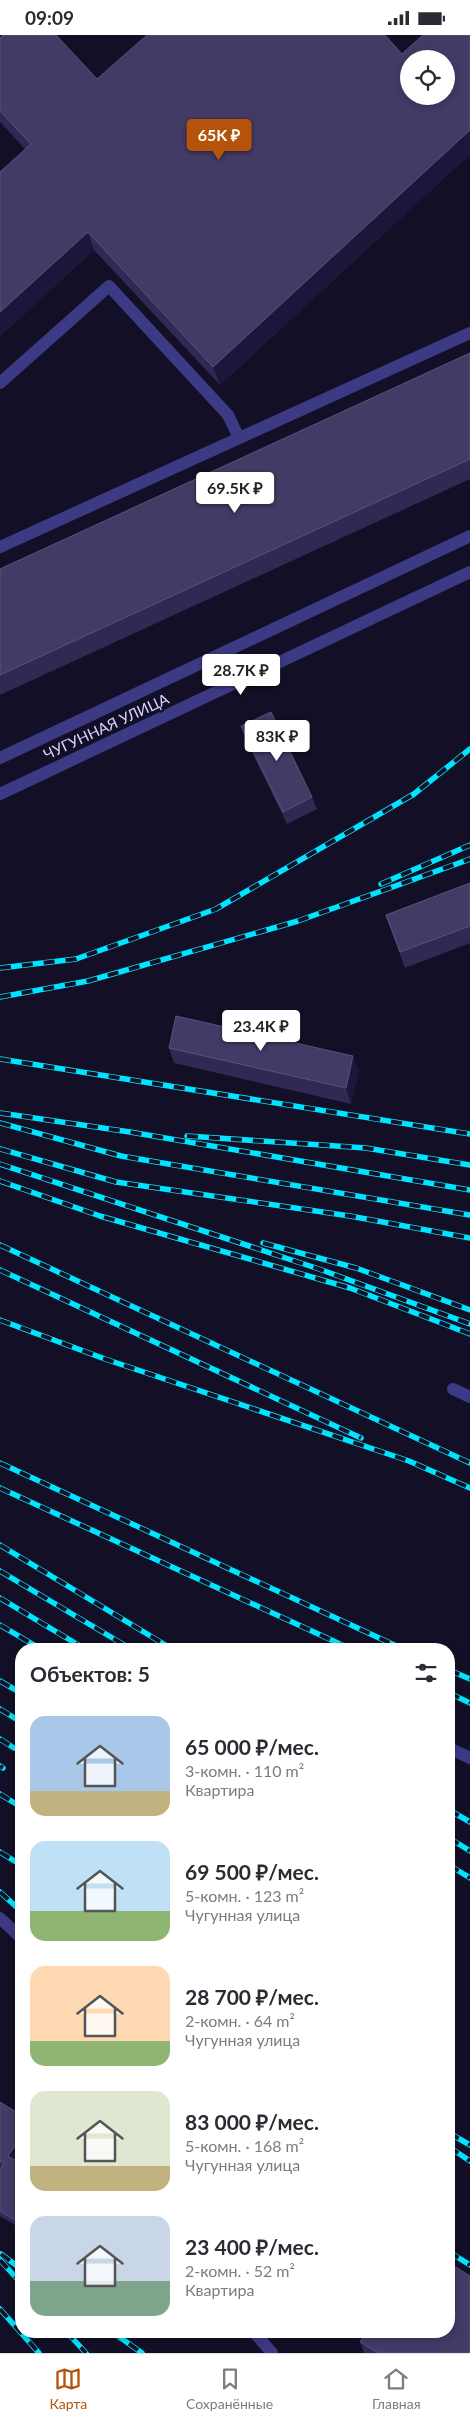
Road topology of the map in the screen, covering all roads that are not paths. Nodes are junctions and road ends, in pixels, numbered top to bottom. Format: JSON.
{"nodes":[{"id":1,"x":470,"y":333,"type":"edge"},
{"id":2,"x":0,"y":383,"type":"edge"},
{"id":3,"x":239,"y":438,"type":"junction"},
{"id":4,"x":470,"y":536,"type":"edge"},
{"id":5,"x":0,"y":547,"type":"edge"},
{"id":6,"x":470,"y":572,"type":"edge"},
{"id":7,"x":0,"y":758,"type":"edge"},
{"id":8,"x":0,"y":795,"type":"edge"},
{"id":9,"x":453,"y":1389,"type":"dead end"},
{"id":10,"x":470,"y":1397,"type":"edge"},
{"id":11,"x":455,"y":1751,"type":"edge"},
{"id":12,"x":470,"y":1758,"type":"edge"},
{"id":13,"x":0,"y":1918,"type":"edge"},
{"id":14,"x":15,"y":1932,"type":"edge"},
{"id":15,"x":259,"y":2338,"type":"edge"},
{"id":16,"x":272,"y":2353,"type":"edge"}],
"edges":[{"from":1,"to":3,"type":"street"},
{"from":2,"to":3,"type":"street"},
{"from":3,"to":5,"type":"street"},
{"from":4,"to":7,"type":"street","name":"ЧУГУННАЯ УЛИЦА"},
{"from":6,"to":8,"type":"street","name":"ЧУГУННАЯ УЛИЦА"},
{"from":9,"to":10,"type":"street"},
{"from":11,"to":12,"type":"street"},
{"from":13,"to":14,"type":"street"},
{"from":15,"to":16,"type":"street"}]}
